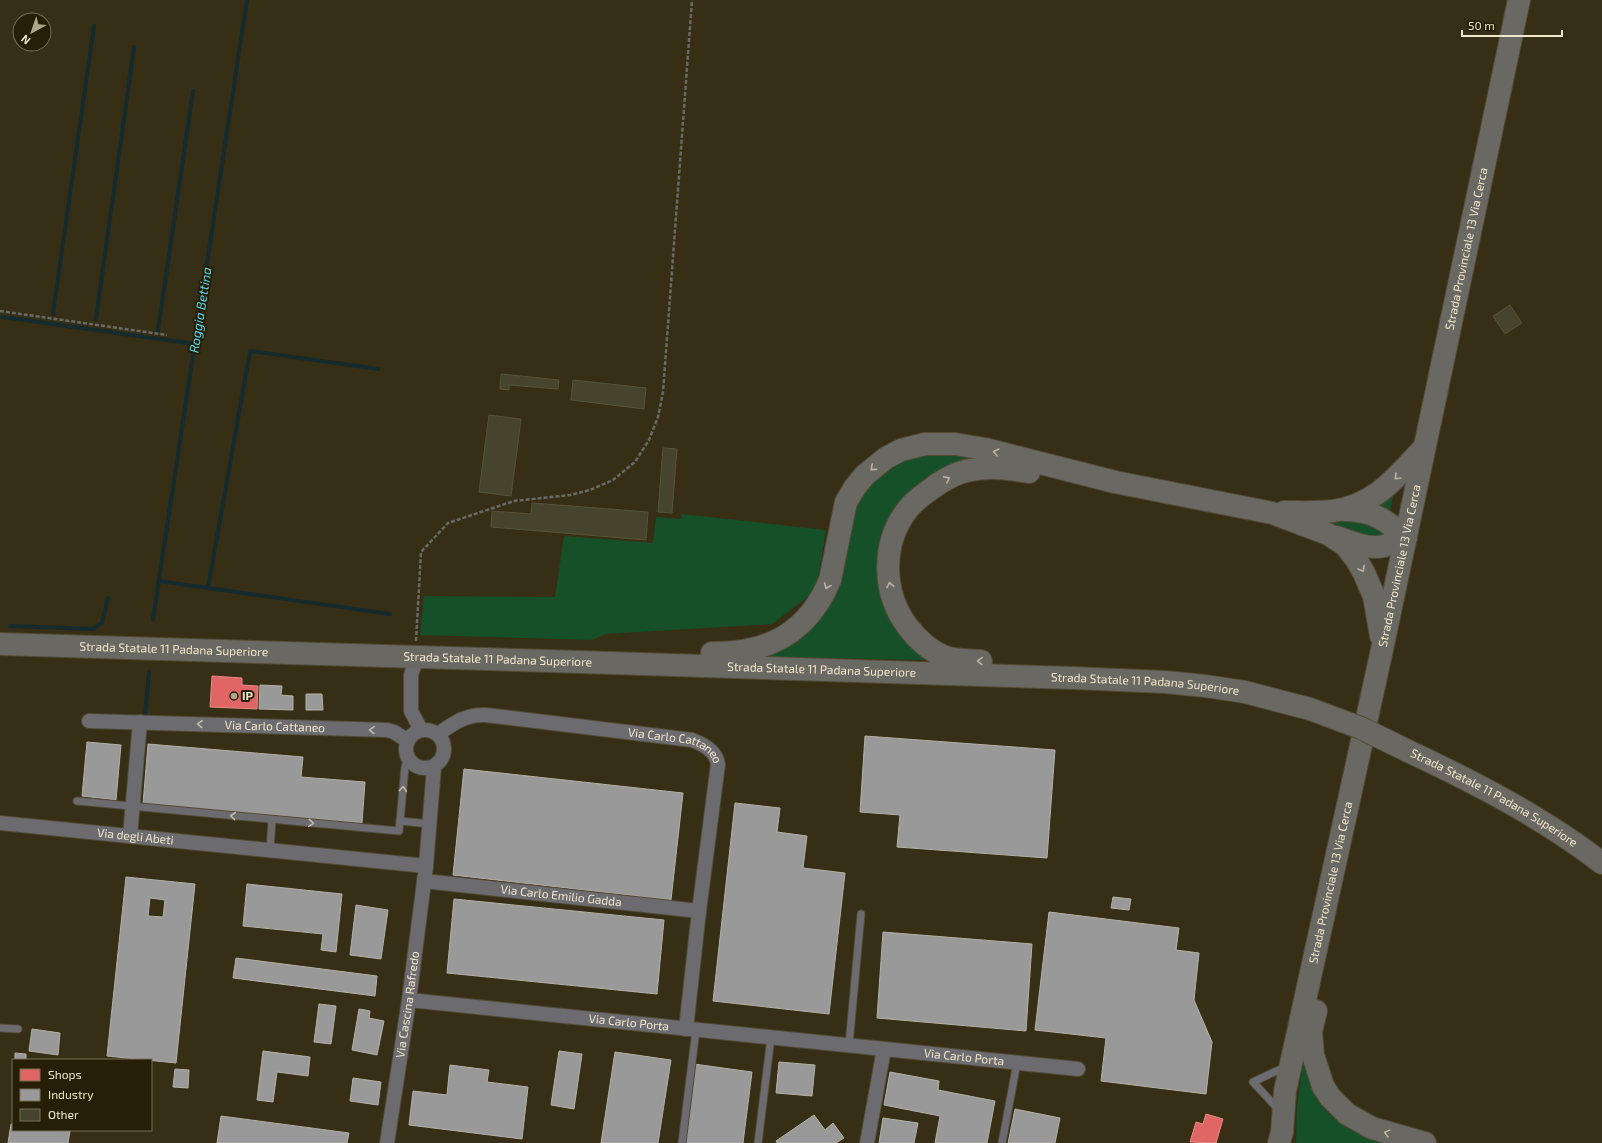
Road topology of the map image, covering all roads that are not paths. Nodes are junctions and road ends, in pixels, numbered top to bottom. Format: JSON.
{"nodes":[{"id":1,"x":1519,"y":0,"type":"edge"},
{"id":2,"x":1424,"y":448,"type":"junction"},
{"id":3,"x":1115,"y":482,"type":"junction"},
{"id":4,"x":1332,"y":511,"type":"junction"},
{"id":5,"x":1272,"y":513,"type":"junction"},
{"id":6,"x":1328,"y":534,"type":"junction"},
{"id":7,"x":1406,"y":537,"type":"junction"},
{"id":8,"x":0,"y":644,"type":"edge"},
{"id":9,"x":1383,"y":645,"type":"junction"},
{"id":10,"x":417,"y":657,"type":"junction"},
{"id":11,"x":612,"y":663,"type":"junction"},
{"id":12,"x":1073,"y":678,"type":"junction"},
{"id":13,"x":89,"y":721,"type":"dead end"},
{"id":14,"x":140,"y":722,"type":"junction"},
{"id":15,"x":421,"y":730,"type":"junction"},
{"id":16,"x":438,"y":734,"type":"junction"},
{"id":17,"x":408,"y":741,"type":"junction"},
{"id":18,"x":408,"y":758,"type":"junction"},
{"id":19,"x":434,"y":767,"type":"junction"},
{"id":20,"x":76,"y":801,"type":"dead end"},
{"id":21,"x":133,"y":806,"type":"junction"},
{"id":22,"x":1345,"y":819,"type":"junction"},
{"id":23,"x":272,"y":820,"type":"junction"},
{"id":24,"x":400,"y":821,"type":"junction"},
{"id":25,"x":0,"y":823,"type":"edge"},
{"id":26,"x":430,"y":824,"type":"junction"},
{"id":27,"x":130,"y":836,"type":"junction"},
{"id":28,"x":270,"y":850,"type":"junction"},
{"id":29,"x":1602,"y":863,"type":"edge"},
{"id":30,"x":426,"y":866,"type":"junction"},
{"id":31,"x":424,"y":881,"type":"junction"},
{"id":32,"x":699,"y":911,"type":"junction"},
{"id":33,"x":861,"y":914,"type":"dead end"},
{"id":34,"x":409,"y":1000,"type":"junction"},
{"id":35,"x":0,"y":1028,"type":"edge"},
{"id":36,"x":18,"y":1029,"type":"dead end"},
{"id":37,"x":691,"y":1029,"type":"junction"},
{"id":38,"x":771,"y":1037,"type":"junction"},
{"id":39,"x":849,"y":1046,"type":"junction"},
{"id":40,"x":884,"y":1049,"type":"junction"},
{"id":41,"x":1017,"y":1063,"type":"junction"},
{"id":42,"x":1291,"y":1064,"type":"junction"},
{"id":43,"x":1078,"y":1069,"type":"dead end"},
{"id":44,"x":1282,"y":1133,"type":"edge"},
{"id":45,"x":386,"y":1143,"type":"edge"},
{"id":46,"x":682,"y":1143,"type":"edge"},
{"id":47,"x":758,"y":1143,"type":"edge"},
{"id":48,"x":867,"y":1143,"type":"edge"},
{"id":49,"x":1002,"y":1143,"type":"edge"},
{"id":50,"x":1425,"y":1143,"type":"edge"}],
"edges":[{"from":1,"to":2,"type":"main road","name":"Strada Provinciale 13 Via Cerca"},
{"from":2,"to":4,"type":"main road","one_way":true},
{"from":2,"to":7,"type":"main road","name":"Strada Provinciale 13 Via Cerca"},
{"from":3,"to":5,"type":"main road"},
{"from":3,"to":11,"type":"main road","one_way":true},
{"from":12,"to":3,"type":"main road","one_way":true},
{"from":4,"to":5,"type":"main road"},
{"from":4,"to":7,"type":"main road"},
{"from":5,"to":6,"type":"main road"},
{"from":6,"to":7,"type":"main road"},
{"from":6,"to":9,"type":"main road","one_way":true},
{"from":7,"to":9,"type":"main road","name":"Strada Provinciale 13 Via Cerca"},
{"from":8,"to":10,"type":"main road","name":"Strada Statale 11 Padana Superiore"},
{"from":9,"to":22,"type":"main road","name":"Strada Provinciale 13 Via Cerca"},
{"from":10,"to":11,"type":"main road","name":"Strada Statale 11 Padana Superiore"},
{"from":10,"to":15,"type":"street"},
{"from":11,"to":12,"type":"main road","name":"Strada Statale 11 Padana Superiore"},
{"from":12,"to":29,"type":"main road","name":"Strada Statale 11 Padana Superiore","bridge":true},
{"from":13,"to":14,"type":"street","name":"Via Carlo Cattaneo"},
{"from":17,"to":14,"type":"street","name":"Via Carlo Cattaneo","one_way":true},
{"from":14,"to":21,"type":"street"},
{"from":15,"to":16,"type":"street"},
{"from":15,"to":17,"type":"street"},
{"from":16,"to":19,"type":"street"},
{"from":16,"to":32,"type":"street","name":"Via Carlo Cattaneo"},
{"from":17,"to":18,"type":"street"},
{"from":18,"to":19,"type":"street"},
{"from":24,"to":18,"type":"lane","one_way":true},
{"from":19,"to":26,"type":"street","name":"Via Cascina Rafredo"},
{"from":20,"to":21,"type":"lane"},
{"from":23,"to":21,"type":"lane","one_way":true},
{"from":21,"to":27,"type":"street"},
{"from":22,"to":42,"type":"main road","name":"Strada Provinciale 13 Via Cerca"},
{"from":50,"to":22,"type":"main road","one_way":true},
{"from":23,"to":24,"type":"lane","one_way":true},
{"from":23,"to":28,"type":"lane"},
{"from":24,"to":26,"type":"lane"},
{"from":25,"to":27,"type":"street","name":"Via degli Abeti"},
{"from":26,"to":30,"type":"street","name":"Via Cascina Rafredo"},
{"from":27,"to":28,"type":"street","name":"Via degli Abeti"},
{"from":28,"to":30,"type":"street","name":"Via degli Abeti"},
{"from":30,"to":31,"type":"street","name":"Via Cascina Rafredo"},
{"from":31,"to":32,"type":"street","name":"Via Carlo Emilio Gadda"},
{"from":31,"to":34,"type":"street","name":"Via Cascina Rafredo"},
{"from":32,"to":37,"type":"street","name":"Via Carlo Cattaneo"},
{"from":33,"to":39,"type":"lane"},
{"from":34,"to":37,"type":"street","name":"Via Carlo Porta"},
{"from":34,"to":45,"type":"street","name":"Via Cascina Rafredo"},
{"from":35,"to":36,"type":"lane"},
{"from":37,"to":38,"type":"street","name":"Via Carlo Porta"},
{"from":37,"to":46,"type":"lane"},
{"from":38,"to":39,"type":"street","name":"Via Carlo Porta"},
{"from":38,"to":47,"type":"lane"},
{"from":39,"to":40,"type":"street","name":"Via Carlo Porta"},
{"from":40,"to":41,"type":"street","name":"Via Carlo Porta"},
{"from":40,"to":48,"type":"street"},
{"from":41,"to":43,"type":"street","name":"Via Carlo Porta"},
{"from":41,"to":49,"type":"lane"},
{"from":42,"to":44,"type":"main road","name":"Strada Provinciale 13 Via Cerca"},
{"from":42,"to":44,"type":"lane"}]}
